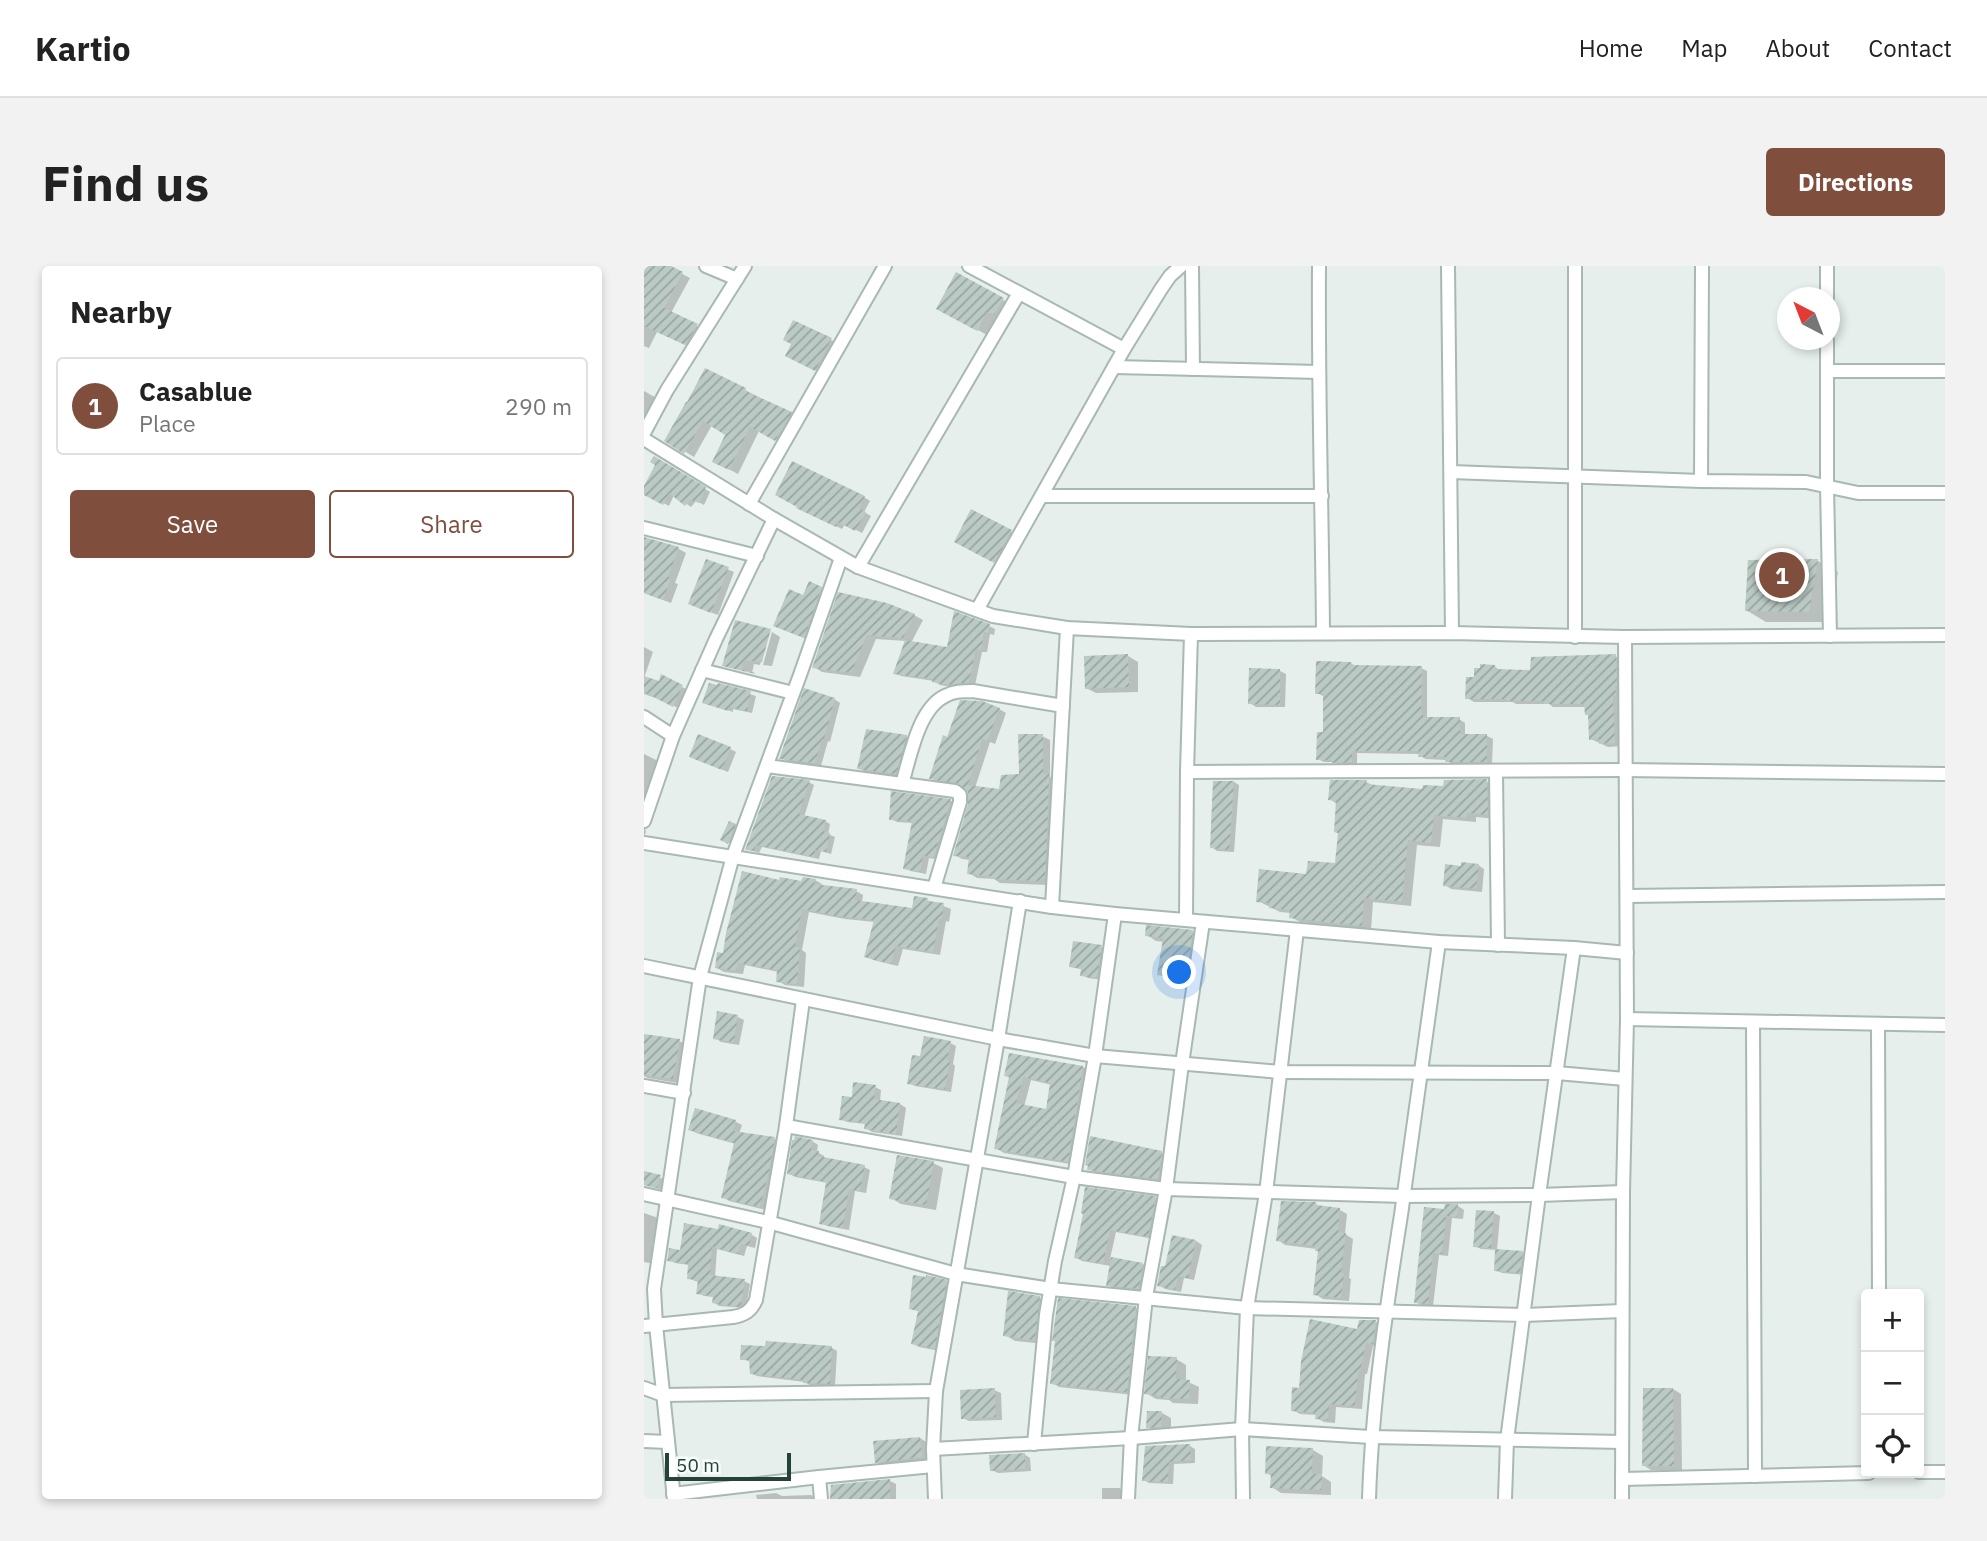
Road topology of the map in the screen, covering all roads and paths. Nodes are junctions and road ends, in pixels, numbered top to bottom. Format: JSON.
{"nodes":[{"id":1,"x":706,"y":266,"type":"edge"},
{"id":2,"x":745,"y":266,"type":"edge"},
{"id":3,"x":885,"y":266,"type":"edge"},
{"id":4,"x":969,"y":266,"type":"edge"},
{"id":5,"x":1181,"y":266,"type":"edge"},
{"id":6,"x":1192,"y":266,"type":"edge"},
{"id":7,"x":1319,"y":266,"type":"edge"},
{"id":8,"x":1448,"y":266,"type":"edge"},
{"id":9,"x":1575,"y":266,"type":"edge"},
{"id":10,"x":1702,"y":266,"type":"edge"},
{"id":11,"x":1827,"y":266,"type":"edge"},
{"id":12,"x":737,"y":279,"type":"junction"},
{"id":13,"x":1827,"y":287,"type":"edge"},
{"id":14,"x":1019,"y":293,"type":"junction"},
{"id":15,"x":1124,"y":349,"type":"junction"},
{"id":16,"x":1827,"y":350,"type":"edge"},
{"id":17,"x":1114,"y":367,"type":"junction"},
{"id":18,"x":1193,"y":369,"type":"junction"},
{"id":19,"x":1827,"y":371,"type":"junction"},
{"id":20,"x":1945,"y":371,"type":"edge"},
{"id":21,"x":1318,"y":372,"type":"junction"},
{"id":22,"x":644,"y":433,"type":"edge"},
{"id":23,"x":644,"y":439,"type":"edge"},
{"id":24,"x":1451,"y":472,"type":"junction"},
{"id":25,"x":1574,"y":478,"type":"junction"},
{"id":26,"x":1701,"y":481,"type":"junction"},
{"id":27,"x":1827,"y":485,"type":"junction"},
{"id":28,"x":1945,"y":493,"type":"edge"},
{"id":29,"x":1042,"y":496,"type":"junction"},
{"id":30,"x":1322,"y":496,"type":"junction"},
{"id":31,"x":749,"y":504,"type":"junction"},
{"id":32,"x":774,"y":519,"type":"junction"},
{"id":33,"x":644,"y":528,"type":"edge"},
{"id":34,"x":757,"y":556,"type":"junction"},
{"id":35,"x":841,"y":558,"type":"junction"},
{"id":36,"x":858,"y":567,"type":"junction"},
{"id":37,"x":977,"y":610,"type":"junction"},
{"id":38,"x":1067,"y":628,"type":"junction"},
{"id":39,"x":1323,"y":632,"type":"junction"},
{"id":40,"x":1452,"y":633,"type":"junction"},
{"id":41,"x":1191,"y":634,"type":"junction"},
{"id":42,"x":1945,"y":635,"type":"edge"},
{"id":43,"x":1830,"y":636,"type":"junction"},
{"id":44,"x":1575,"y":637,"type":"junction"},
{"id":45,"x":1625,"y":637,"type":"junction"},
{"id":46,"x":702,"y":670,"type":"junction"},
{"id":47,"x":793,"y":693,"type":"junction"},
{"id":48,"x":1063,"y":706,"type":"junction"},
{"id":49,"x":644,"y":717,"type":"edge"},
{"id":50,"x":673,"y":736,"type":"junction"},
{"id":51,"x":767,"y":766,"type":"junction"},
{"id":52,"x":1624,"y":771,"type":"junction"},
{"id":53,"x":1186,"y":772,"type":"junction"},
{"id":54,"x":1496,"y":772,"type":"junction"},
{"id":55,"x":1945,"y":774,"type":"edge"},
{"id":56,"x":902,"y":784,"type":"junction"},
{"id":57,"x":644,"y":821,"type":"edge"},
{"id":58,"x":644,"y":843,"type":"edge"},
{"id":59,"x":733,"y":856,"type":"junction"},
{"id":60,"x":934,"y":888,"type":"junction"},
{"id":61,"x":1945,"y":892,"type":"edge"},
{"id":62,"x":1627,"y":896,"type":"junction"},
{"id":63,"x":1020,"y":901,"type":"junction"},
{"id":64,"x":1052,"y":906,"type":"junction"},
{"id":65,"x":1115,"y":914,"type":"junction"},
{"id":66,"x":1186,"y":920,"type":"junction"},
{"id":67,"x":1202,"y":922,"type":"junction"},
{"id":68,"x":1297,"y":930,"type":"junction"},
{"id":69,"x":1439,"y":942,"type":"junction"},
{"id":70,"x":1498,"y":945,"type":"junction"},
{"id":71,"x":1574,"y":948,"type":"junction"},
{"id":72,"x":1627,"y":953,"type":"junction"},
{"id":73,"x":644,"y":966,"type":"edge"},
{"id":74,"x":700,"y":977,"type":"junction"},
{"id":75,"x":803,"y":1000,"type":"junction"},
{"id":76,"x":1627,"y":1019,"type":"junction"},
{"id":77,"x":1753,"y":1022,"type":"junction"},
{"id":78,"x":1878,"y":1024,"type":"junction"},
{"id":79,"x":1945,"y":1025,"type":"edge"},
{"id":80,"x":999,"y":1039,"type":"junction"},
{"id":81,"x":1095,"y":1056,"type":"junction"},
{"id":82,"x":1182,"y":1063,"type":"junction"},
{"id":83,"x":1280,"y":1072,"type":"junction"},
{"id":84,"x":1422,"y":1073,"type":"junction"},
{"id":85,"x":1558,"y":1073,"type":"junction"},
{"id":86,"x":1625,"y":1079,"type":"junction"},
{"id":87,"x":644,"y":1086,"type":"edge"},
{"id":88,"x":684,"y":1093,"type":"junction"},
{"id":89,"x":786,"y":1126,"type":"junction"},
{"id":90,"x":976,"y":1161,"type":"junction"},
{"id":91,"x":1074,"y":1177,"type":"junction"},
{"id":92,"x":1166,"y":1189,"type":"junction"},
{"id":93,"x":1623,"y":1192,"type":"junction"},
{"id":94,"x":1266,"y":1193,"type":"junction"},
{"id":95,"x":644,"y":1194,"type":"edge"},
{"id":96,"x":1539,"y":1195,"type":"junction"},
{"id":97,"x":1403,"y":1196,"type":"junction"},
{"id":98,"x":667,"y":1199,"type":"junction"},
{"id":99,"x":768,"y":1222,"type":"junction"},
{"id":100,"x":956,"y":1274,"type":"junction"},
{"id":101,"x":1051,"y":1289,"type":"junction"},
{"id":102,"x":1879,"y":1289,"type":"edge"},
{"id":103,"x":1146,"y":1297,"type":"junction"},
{"id":104,"x":1247,"y":1308,"type":"junction"},
{"id":105,"x":1622,"y":1311,"type":"junction"},
{"id":106,"x":1386,"y":1312,"type":"junction"},
{"id":107,"x":1524,"y":1315,"type":"junction"},
{"id":108,"x":650,"y":1326,"type":"edge"},
{"id":109,"x":644,"y":1388,"type":"edge"},
{"id":110,"x":936,"y":1391,"type":"junction"},
{"id":111,"x":663,"y":1395,"type":"junction"},
{"id":112,"x":1242,"y":1429,"type":"junction"},
{"id":113,"x":1371,"y":1437,"type":"junction"},
{"id":114,"x":1131,"y":1438,"type":"junction"},
{"id":115,"x":1507,"y":1440,"type":"junction"},
{"id":116,"x":644,"y":1441,"type":"edge"},
{"id":117,"x":668,"y":1442,"type":"junction"},
{"id":118,"x":1622,"y":1442,"type":"junction"},
{"id":119,"x":1034,"y":1444,"type":"junction"},
{"id":120,"x":933,"y":1449,"type":"junction"},
{"id":121,"x":933,"y":1466,"type":"junction"},
{"id":122,"x":1924,"y":1472,"type":"edge"},
{"id":123,"x":1945,"y":1472,"type":"edge"},
{"id":124,"x":1861,"y":1473,"type":"edge"},
{"id":125,"x":1755,"y":1476,"type":"junction"},
{"id":126,"x":820,"y":1477,"type":"junction"},
{"id":127,"x":1622,"y":1479,"type":"junction"},
{"id":128,"x":674,"y":1497,"type":"edge"},
{"id":129,"x":821,"y":1499,"type":"edge"},
{"id":130,"x":935,"y":1499,"type":"edge"},
{"id":131,"x":1128,"y":1499,"type":"edge"},
{"id":132,"x":1242,"y":1499,"type":"edge"},
{"id":133,"x":1369,"y":1499,"type":"edge"},
{"id":134,"x":1505,"y":1499,"type":"edge"},
{"id":135,"x":1622,"y":1499,"type":"edge"}],
"edges":[{"from":1,"to":12,"type":"street"},
{"from":2,"to":12,"type":"street"},
{"from":3,"to":31,"type":"street"},
{"from":4,"to":14,"type":"street"},
{"from":5,"to":15,"type":"street"},
{"from":6,"to":18,"type":"street"},
{"from":7,"to":21,"type":"street"},
{"from":8,"to":24,"type":"street"},
{"from":9,"to":25,"type":"street"},
{"from":10,"to":26,"type":"street"},
{"from":11,"to":13,"type":"street"},
{"from":12,"to":22,"type":"street"},
{"from":14,"to":15,"type":"street"},
{"from":14,"to":36,"type":"street"},
{"from":15,"to":17,"type":"street"},
{"from":16,"to":19,"type":"street"},
{"from":17,"to":18,"type":"street"},
{"from":17,"to":29,"type":"street"},
{"from":18,"to":21,"type":"street"},
{"from":19,"to":20,"type":"street"},
{"from":19,"to":27,"type":"street"},
{"from":21,"to":30,"type":"street"},
{"from":23,"to":31,"type":"street"},
{"from":24,"to":25,"type":"street"},
{"from":24,"to":40,"type":"street"},
{"from":25,"to":26,"type":"street"},
{"from":25,"to":44,"type":"street"},
{"from":26,"to":27,"type":"street"},
{"from":27,"to":28,"type":"street"},
{"from":27,"to":43,"type":"street"},
{"from":29,"to":30,"type":"street"},
{"from":29,"to":37,"type":"street"},
{"from":30,"to":39,"type":"street"},
{"from":31,"to":32,"type":"street"},
{"from":32,"to":34,"type":"street"},
{"from":32,"to":35,"type":"street"},
{"from":33,"to":34,"type":"street"},
{"from":34,"to":46,"type":"street"},
{"from":35,"to":36,"type":"street"},
{"from":35,"to":47,"type":"street"},
{"from":36,"to":37,"type":"street"},
{"from":37,"to":38,"type":"street"},
{"from":38,"to":41,"type":"street"},
{"from":38,"to":48,"type":"street"},
{"from":39,"to":40,"type":"street"},
{"from":39,"to":41,"type":"street"},
{"from":40,"to":44,"type":"street"},
{"from":41,"to":53,"type":"street"},
{"from":42,"to":43,"type":"street"},
{"from":43,"to":45,"type":"street"},
{"from":44,"to":45,"type":"street"},
{"from":45,"to":52,"type":"street"},
{"from":46,"to":47,"type":"street"},
{"from":46,"to":50,"type":"street"},
{"from":47,"to":51,"type":"street"},
{"from":48,"to":56,"type":"street"},
{"from":48,"to":64,"type":"street"},
{"from":49,"to":50,"type":"street"},
{"from":50,"to":57,"type":"street"},
{"from":51,"to":56,"type":"street"},
{"from":51,"to":59,"type":"street"},
{"from":52,"to":54,"type":"street"},
{"from":52,"to":55,"type":"street"},
{"from":52,"to":62,"type":"street"},
{"from":53,"to":54,"type":"street"},
{"from":53,"to":66,"type":"street"},
{"from":54,"to":70,"type":"street"},
{"from":56,"to":60,"type":"street"},
{"from":58,"to":59,"type":"street"},
{"from":59,"to":60,"type":"street"},
{"from":59,"to":74,"type":"street"},
{"from":60,"to":63,"type":"street"},
{"from":61,"to":62,"type":"street"},
{"from":62,"to":72,"type":"street"},
{"from":63,"to":64,"type":"street"},
{"from":63,"to":80,"type":"street"},
{"from":64,"to":65,"type":"street"},
{"from":65,"to":66,"type":"street"},
{"from":65,"to":81,"type":"street"},
{"from":66,"to":67,"type":"street"},
{"from":67,"to":68,"type":"street"},
{"from":67,"to":82,"type":"street"},
{"from":68,"to":69,"type":"street"},
{"from":68,"to":83,"type":"street"},
{"from":69,"to":70,"type":"street"},
{"from":69,"to":84,"type":"street"},
{"from":70,"to":71,"type":"street"},
{"from":71,"to":72,"type":"street"},
{"from":71,"to":85,"type":"street"},
{"from":72,"to":76,"type":"street"},
{"from":73,"to":74,"type":"street"},
{"from":74,"to":75,"type":"street"},
{"from":74,"to":88,"type":"street"},
{"from":75,"to":80,"type":"street"},
{"from":75,"to":89,"type":"street"},
{"from":76,"to":77,"type":"street"},
{"from":76,"to":86,"type":"street"},
{"from":77,"to":78,"type":"street"},
{"from":77,"to":125,"type":"street"},
{"from":78,"to":79,"type":"street"},
{"from":78,"to":102,"type":"street"},
{"from":80,"to":81,"type":"street"},
{"from":80,"to":90,"type":"street"},
{"from":81,"to":82,"type":"street"},
{"from":81,"to":91,"type":"street"},
{"from":82,"to":83,"type":"street"},
{"from":82,"to":92,"type":"street"},
{"from":83,"to":84,"type":"street"},
{"from":83,"to":94,"type":"street"},
{"from":84,"to":85,"type":"street"},
{"from":84,"to":97,"type":"street"},
{"from":85,"to":86,"type":"street"},
{"from":85,"to":96,"type":"street"},
{"from":86,"to":93,"type":"street"},
{"from":87,"to":88,"type":"street"},
{"from":88,"to":98,"type":"street"},
{"from":89,"to":90,"type":"street"},
{"from":89,"to":99,"type":"street"},
{"from":90,"to":91,"type":"street"},
{"from":90,"to":100,"type":"street"},
{"from":91,"to":92,"type":"street"},
{"from":91,"to":101,"type":"street"},
{"from":92,"to":94,"type":"street"},
{"from":92,"to":103,"type":"street"},
{"from":93,"to":96,"type":"street"},
{"from":93,"to":105,"type":"street"},
{"from":94,"to":97,"type":"street"},
{"from":94,"to":104,"type":"street"},
{"from":95,"to":98,"type":"street"},
{"from":96,"to":97,"type":"street"},
{"from":96,"to":107,"type":"street"},
{"from":97,"to":106,"type":"street"},
{"from":98,"to":99,"type":"street"},
{"from":98,"to":108,"type":"street"},
{"from":99,"to":100,"type":"street"},
{"from":99,"to":108,"type":"street"},
{"from":100,"to":101,"type":"street"},
{"from":100,"to":110,"type":"street"},
{"from":101,"to":103,"type":"street"},
{"from":101,"to":119,"type":"street"},
{"from":103,"to":104,"type":"street"},
{"from":103,"to":114,"type":"street"},
{"from":104,"to":106,"type":"street"},
{"from":104,"to":112,"type":"street"},
{"from":105,"to":107,"type":"street"},
{"from":105,"to":118,"type":"street"},
{"from":106,"to":107,"type":"street"},
{"from":106,"to":113,"type":"street"},
{"from":107,"to":115,"type":"street"},
{"from":108,"to":111,"type":"street"},
{"from":109,"to":111,"type":"street"},
{"from":110,"to":111,"type":"street"},
{"from":110,"to":120,"type":"street"},
{"from":111,"to":117,"type":"street"},
{"from":112,"to":113,"type":"street"},
{"from":112,"to":114,"type":"street"},
{"from":112,"to":132,"type":"street"},
{"from":113,"to":115,"type":"street"},
{"from":113,"to":133,"type":"street"},
{"from":114,"to":119,"type":"street"},
{"from":114,"to":131,"type":"street"},
{"from":115,"to":118,"type":"street"},
{"from":115,"to":134,"type":"street"},
{"from":116,"to":117,"type":"street"},
{"from":117,"to":128,"type":"street"},
{"from":118,"to":127,"type":"street"},
{"from":119,"to":120,"type":"street"},
{"from":120,"to":121,"type":"street"},
{"from":121,"to":126,"type":"street"},
{"from":121,"to":130,"type":"street"},
{"from":122,"to":123,"type":"street"},
{"from":124,"to":125,"type":"street"},
{"from":125,"to":127,"type":"street"},
{"from":126,"to":128,"type":"street"},
{"from":126,"to":129,"type":"street"},
{"from":127,"to":135,"type":"street"}]}
